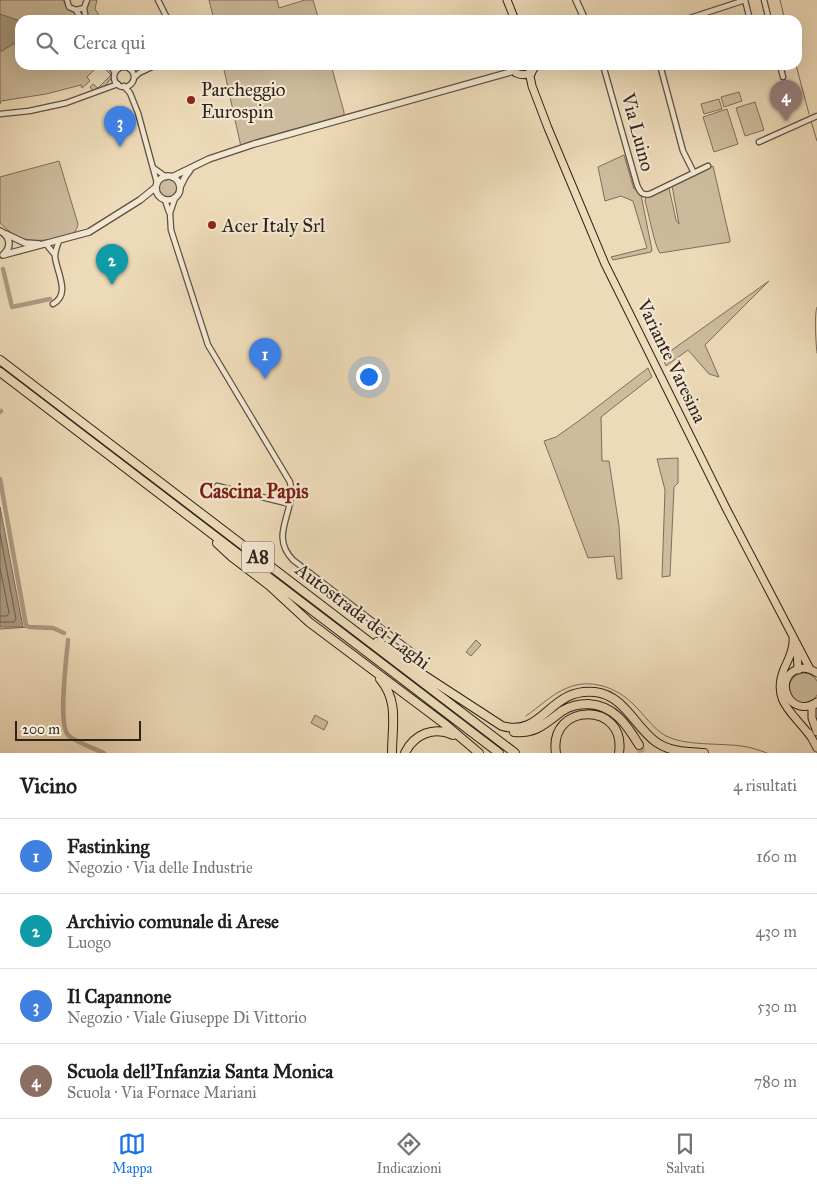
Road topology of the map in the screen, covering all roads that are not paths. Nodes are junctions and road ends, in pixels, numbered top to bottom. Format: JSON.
{"nodes":[{"id":1,"x":67,"y":0,"type":"edge"},
{"id":2,"x":87,"y":0,"type":"edge"},
{"id":3,"x":158,"y":0,"type":"edge"},
{"id":4,"x":507,"y":0,"type":"edge"},
{"id":5,"x":576,"y":0,"type":"edge"},
{"id":6,"x":745,"y":0,"type":"edge"},
{"id":7,"x":764,"y":0,"type":"edge"},
{"id":8,"x":84,"y":8,"type":"junction"},
{"id":9,"x":76,"y":10,"type":"junction"},
{"id":10,"x":79,"y":15,"type":"edge"},
{"id":11,"x":85,"y":15,"type":"edge"},
{"id":12,"x":166,"y":15,"type":"edge"},
{"id":13,"x":513,"y":15,"type":"edge"},
{"id":14,"x":582,"y":15,"type":"edge"},
{"id":15,"x":699,"y":15,"type":"edge"},
{"id":16,"x":749,"y":15,"type":"edge"},
{"id":17,"x":768,"y":15,"type":"edge"},
{"id":18,"x":114,"y":70,"type":"edge"},
{"id":19,"x":118,"y":70,"type":"edge"},
{"id":20,"x":130,"y":70,"type":"edge"},
{"id":21,"x":146,"y":70,"type":"edge"},
{"id":22,"x":507,"y":70,"type":"edge"},
{"id":23,"x":515,"y":70,"type":"edge"},
{"id":24,"x":604,"y":70,"type":"edge"},
{"id":25,"x":661,"y":70,"type":"edge"},
{"id":26,"x":781,"y":70,"type":"edge"},
{"id":27,"x":133,"y":72,"type":"junction"},
{"id":28,"x":532,"y":72,"type":"joint"},
{"id":29,"x":115,"y":73,"type":"junction"},
{"id":30,"x":140,"y":73,"type":"junction"},
{"id":31,"x":522,"y":75,"type":"junction"},
{"id":32,"x":783,"y":77,"type":"dead end"},
{"id":33,"x":134,"y":78,"type":"junction"},
{"id":34,"x":114,"y":79,"type":"junction"},
{"id":35,"x":118,"y":84,"type":"junction"},
{"id":36,"x":130,"y":84,"type":"junction"},
{"id":37,"x":124,"y":86,"type":"junction"},
{"id":38,"x":532,"y":86,"type":"junction"},
{"id":39,"x":107,"y":88,"type":"junction"},
{"id":40,"x":130,"y":93,"type":"junction"},
{"id":41,"x":0,"y":114,"type":"edge"},
{"id":42,"x":817,"y":116,"type":"edge"},
{"id":43,"x":759,"y":142,"type":"dead end"},
{"id":44,"x":708,"y":166,"type":"dead end"},
{"id":45,"x":153,"y":167,"type":"junction"},
{"id":46,"x":193,"y":167,"type":"junction"},
{"id":47,"x":694,"y":173,"type":"junction"},
{"id":48,"x":169,"y":177,"type":"junction"},
{"id":49,"x":157,"y":185,"type":"junction"},
{"id":50,"x":180,"y":187,"type":"junction"},
{"id":51,"x":162,"y":198,"type":"junction"},
{"id":52,"x":175,"y":198,"type":"junction"},
{"id":53,"x":140,"y":200,"type":"junction"},
{"id":54,"x":170,"y":213,"type":"junction"},
{"id":55,"x":2,"y":231,"type":"edge"},
{"id":56,"x":59,"y":241,"type":"junction"},
{"id":57,"x":46,"y":244,"type":"junction"},
{"id":58,"x":55,"y":255,"type":"junction"},
{"id":59,"x":1,"y":256,"type":"edge"},
{"id":60,"x":53,"y":304,"type":"dead end"},
{"id":61,"x":0,"y":360,"type":"edge"},
{"id":62,"x":0,"y":372,"type":"edge"},
{"id":63,"x":217,"y":486,"type":"dead end"},
{"id":64,"x":290,"y":504,"type":"junction"},
{"id":65,"x":190,"y":518,"type":"junction"},
{"id":66,"x":345,"y":623,"type":"junction"},
{"id":67,"x":795,"y":640,"type":"junction"},
{"id":68,"x":346,"y":650,"type":"junction"},
{"id":69,"x":419,"y":657,"type":"dead end"},
{"id":70,"x":798,"y":670,"type":"junction"},
{"id":71,"x":813,"y":671,"type":"edge"},
{"id":72,"x":460,"y":699,"type":"junction"},
{"id":73,"x":790,"y":700,"type":"junction"},
{"id":74,"x":815,"y":704,"type":"edge"},
{"id":75,"x":814,"y":734,"type":"edge"},
{"id":76,"x":639,"y":745,"type":"tunnel mouth"},
{"id":77,"x":817,"y":748,"type":"edge"},
{"id":78,"x":392,"y":753,"type":"edge"},
{"id":79,"x":405,"y":753,"type":"edge"},
{"id":80,"x":479,"y":753,"type":"edge"},
{"id":81,"x":499,"y":753,"type":"edge"},
{"id":82,"x":515,"y":753,"type":"edge"},
{"id":83,"x":556,"y":753,"type":"edge"},
{"id":84,"x":619,"y":753,"type":"edge"},
{"id":85,"x":704,"y":753,"type":"edge"}],
"edges":[{"from":1,"to":9,"type":"street"},
{"from":2,"to":8,"type":"street"},
{"from":3,"to":12,"type":"street"},
{"from":4,"to":13,"type":"main road"},
{"from":5,"to":14,"type":"street"},
{"from":6,"to":15,"type":"street"},
{"from":6,"to":16,"type":"street"},
{"from":7,"to":17,"type":"street"},
{"from":8,"to":9,"type":"street"},
{"from":8,"to":11,"type":"street"},
{"from":9,"to":10,"type":"street"},
{"from":18,"to":29,"type":"street"},
{"from":19,"to":29,"type":"street"},
{"from":20,"to":27,"type":"street"},
{"from":21,"to":30,"type":"street"},
{"from":22,"to":46,"type":"street"},
{"from":23,"to":31,"type":"main road","name":"Variante Varesina"},
{"from":24,"to":47,"type":"street","name":"Via Luino"},
{"from":25,"to":47,"type":"street"},
{"from":26,"to":32,"type":"street"},
{"from":27,"to":30,"type":"street"},
{"from":27,"to":33,"type":"street"},
{"from":28,"to":31,"type":"main road"},
{"from":28,"to":38,"type":"main road","name":"Variante Varesina"},
{"from":29,"to":34,"type":"street"},
{"from":30,"to":33,"type":"street"},
{"from":31,"to":38,"type":"main road","name":"Variante Varesina"},
{"from":33,"to":36,"type":"street"},
{"from":34,"to":35,"type":"street"},
{"from":34,"to":39,"type":"street"},
{"from":35,"to":37,"type":"street"},
{"from":35,"to":39,"type":"street"},
{"from":36,"to":37,"type":"street"},
{"from":36,"to":40,"type":"street"},
{"from":37,"to":40,"type":"street"},
{"from":38,"to":67,"type":"main road","name":"Variante Varesina"},
{"from":39,"to":41,"type":"street"},
{"from":40,"to":45,"type":"street"},
{"from":42,"to":43,"type":"street"},
{"from":44,"to":47,"type":"street","name":"Via Luino"},
{"from":45,"to":48,"type":"street"},
{"from":45,"to":49,"type":"street"},
{"from":46,"to":48,"type":"street"},
{"from":46,"to":50,"type":"street"},
{"from":48,"to":49,"type":"street"},
{"from":48,"to":50,"type":"street"},
{"from":49,"to":51,"type":"street"},
{"from":49,"to":53,"type":"street"},
{"from":50,"to":52,"type":"street"},
{"from":51,"to":52,"type":"street"},
{"from":51,"to":53,"type":"street"},
{"from":51,"to":54,"type":"street"},
{"from":52,"to":54,"type":"street"},
{"from":53,"to":56,"type":"street"},
{"from":54,"to":64,"type":"street"},
{"from":55,"to":57,"type":"street"},
{"from":55,"to":59,"type":"street"},
{"from":56,"to":57,"type":"street"},
{"from":56,"to":58,"type":"street"},
{"from":57,"to":58,"type":"street"},
{"from":57,"to":59,"type":"street"},
{"from":58,"to":60,"type":"street"},
{"from":61,"to":66,"type":"highway","name":"Autostrada dei Laghi","number":"A8"},
{"from":62,"to":65,"type":"highway","name":"Autostrada dei Laghi","number":"A8"},
{"from":63,"to":64,"type":"street"},
{"from":64,"to":69,"type":"street"},
{"from":65,"to":68,"type":"highway"},
{"from":65,"to":81,"type":"highway","name":"Autostrada dei Laghi","number":"A8"},
{"from":66,"to":72,"type":"highway"},
{"from":66,"to":82,"type":"highway","name":"Autostrada dei Laghi","number":"A8"},
{"from":67,"to":70,"type":"main road","name":"Variante Varesina"},
{"from":67,"to":71,"type":"main road","name":"Variante Varesina"},
{"from":67,"to":75,"type":"main road"},
{"from":68,"to":78,"type":"highway"},
{"from":68,"to":80,"type":"highway"},
{"from":70,"to":71,"type":"main road"},
{"from":70,"to":73,"type":"main road"},
{"from":72,"to":76,"type":"highway"},
{"from":72,"to":85,"type":"highway"},
{"from":73,"to":74,"type":"main road"},
{"from":73,"to":75,"type":"main road"},
{"from":74,"to":75,"type":"main road"},
{"from":75,"to":77,"type":"main road"},
{"from":79,"to":80,"type":"highway"},
{"from":83,"to":84,"type":"highway"}]}
